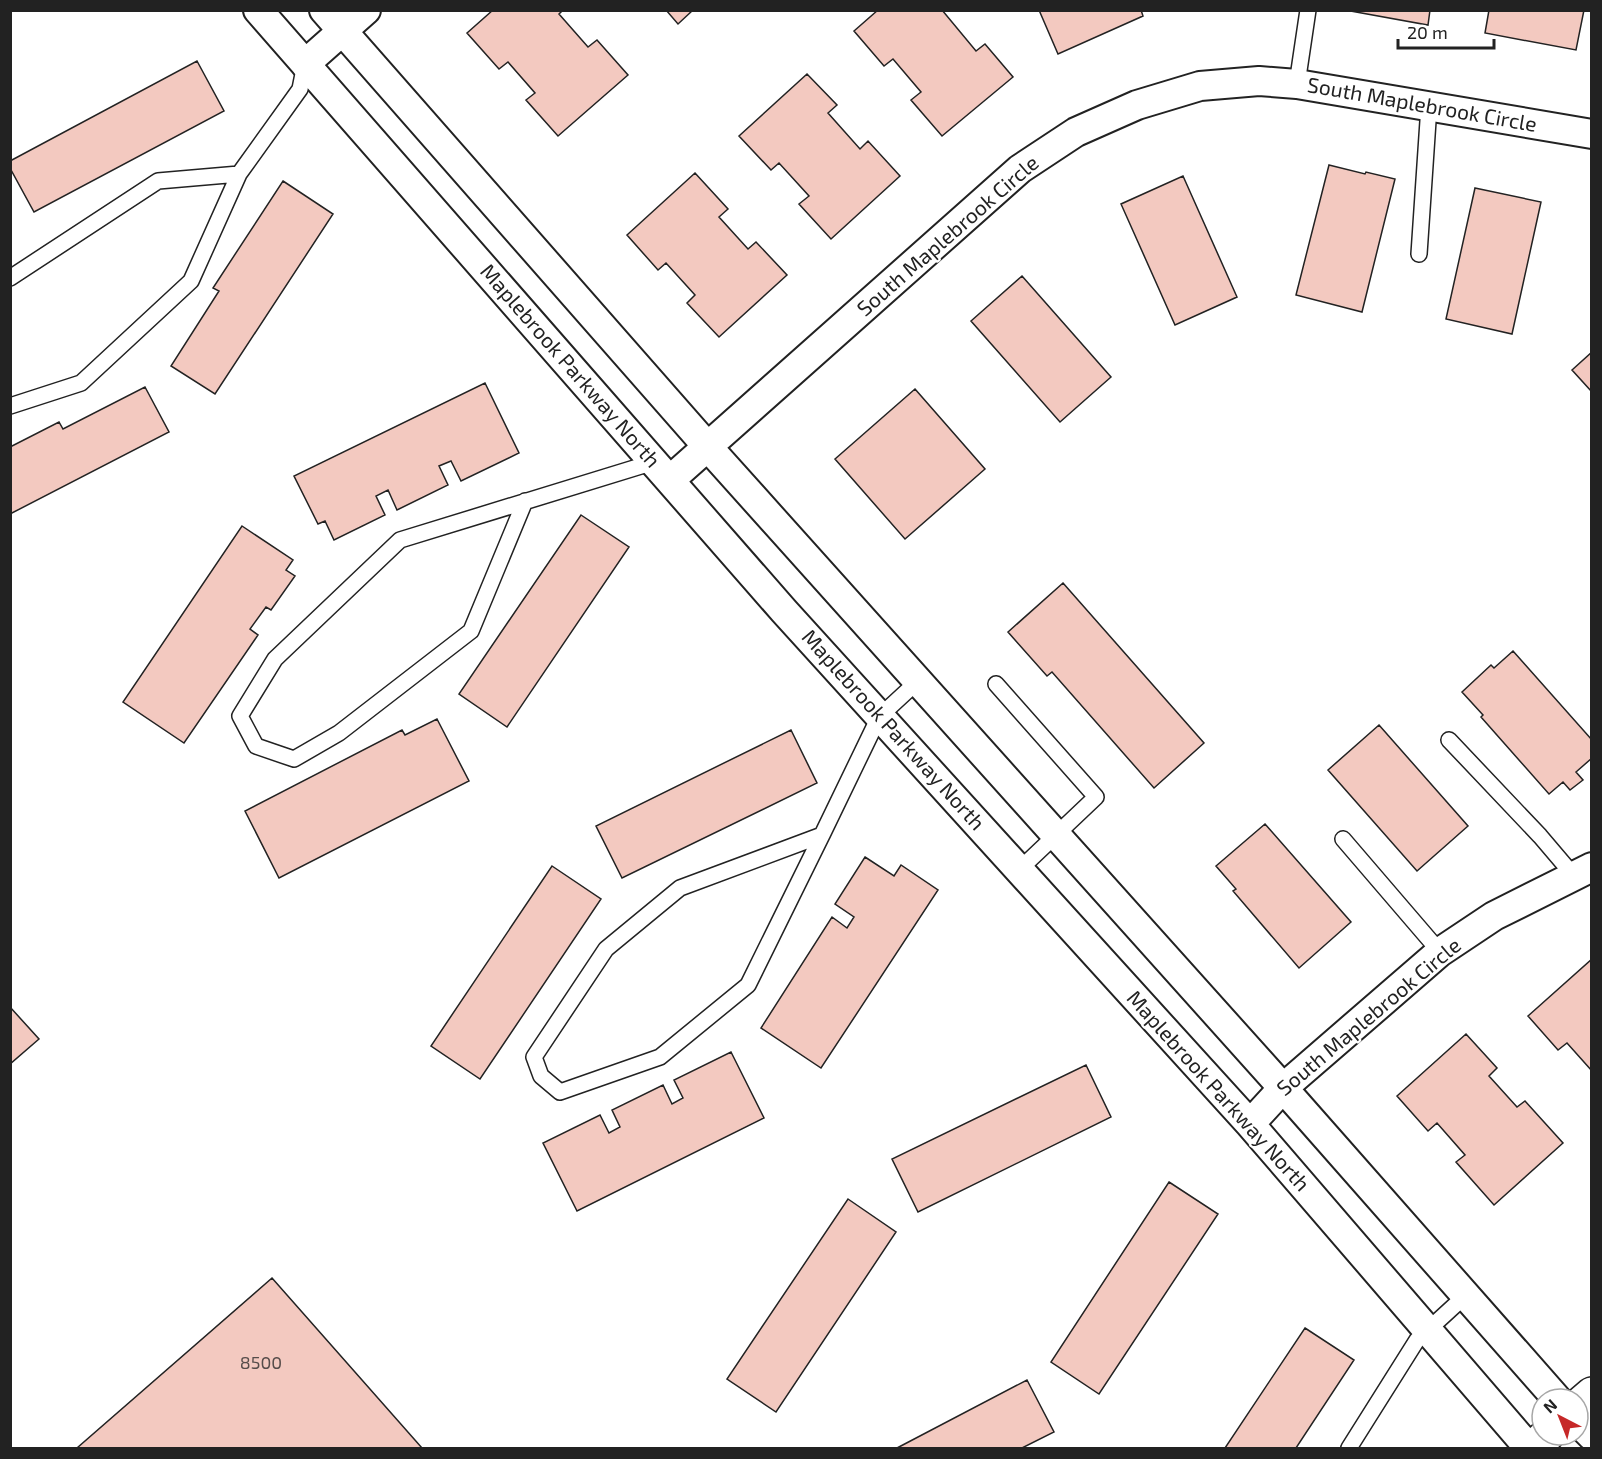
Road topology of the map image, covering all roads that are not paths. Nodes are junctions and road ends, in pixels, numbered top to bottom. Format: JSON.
{"nodes":[{"id":1,"x":258,"y":10,"type":"edge"},
{"id":2,"x":324,"y":10,"type":"edge"},
{"id":3,"x":366,"y":10,"type":"edge"},
{"id":4,"x":1308,"y":10,"type":"edge"},
{"id":5,"x":342,"y":32,"type":"junction"},
{"id":6,"x":305,"y":64,"type":"junction"},
{"id":7,"x":1298,"y":84,"type":"junction"},
{"id":8,"x":1429,"y":106,"type":"junction"},
{"id":9,"x":1592,"y":134,"type":"edge"},
{"id":10,"x":239,"y":174,"type":"junction"},
{"id":11,"x":1419,"y":254,"type":"dead end"},
{"id":12,"x":10,"y":278,"type":"edge"},
{"id":13,"x":10,"y":406,"type":"edge"},
{"id":14,"x":707,"y":446,"type":"junction"},
{"id":15,"x":662,"y":471,"type":"junction"},
{"id":16,"x":525,"y":501,"type":"junction"},
{"id":17,"x":918,"y":681,"type":"junction"},
{"id":18,"x":996,"y":684,"type":"dead end"},
{"id":19,"x":879,"y":717,"type":"junction"},
{"id":20,"x":1449,"y":740,"type":"dead end"},
{"id":21,"x":822,"y":835,"type":"junction"},
{"id":22,"x":1057,"y":836,"type":"junction"},
{"id":23,"x":1343,"y":839,"type":"dead end"},
{"id":24,"x":1020,"y":869,"type":"junction"},
{"id":25,"x":1584,"y":876,"type":"edge"},
{"id":26,"x":1440,"y":952,"type":"junction"},
{"id":27,"x":1282,"y":1088,"type":"junction"},
{"id":28,"x":1250,"y":1124,"type":"junction"},
{"id":29,"x":1465,"y":1296,"type":"junction"},
{"id":30,"x":1426,"y":1330,"type":"junction"},
{"id":31,"x":1546,"y":1387,"type":"edge"},
{"id":32,"x":1349,"y":1449,"type":"edge"},
{"id":33,"x":1531,"y":1449,"type":"edge"}],
"edges":[{"from":1,"to":6,"type":"street","name":"Maplebrook Parkway North"},
{"from":2,"to":5,"type":"street"},
{"from":3,"to":5,"type":"street"},
{"from":4,"to":7,"type":"lane"},
{"from":5,"to":6,"type":"street"},
{"from":5,"to":14,"type":"street"},
{"from":6,"to":10,"type":"lane"},
{"from":6,"to":15,"type":"street","name":"Maplebrook Parkway North"},
{"from":7,"to":8,"type":"street","name":"South Maplebrook Circle"},
{"from":7,"to":14,"type":"street","name":"South Maplebrook Circle"},
{"from":8,"to":9,"type":"street","name":"South Maplebrook Circle"},
{"from":8,"to":11,"type":"lane"},
{"from":10,"to":12,"type":"lane"},
{"from":10,"to":13,"type":"lane"},
{"from":14,"to":15,"type":"street","name":"South Maplebrook Circle"},
{"from":14,"to":17,"type":"street"},
{"from":15,"to":16,"type":"lane"},
{"from":15,"to":19,"type":"street","name":"Maplebrook Parkway North"},
{"from":16,"to":16,"type":"lane"},
{"from":17,"to":19,"type":"lane"},
{"from":17,"to":22,"type":"street"},
{"from":18,"to":22,"type":"lane"},
{"from":19,"to":21,"type":"lane"},
{"from":19,"to":24,"type":"street","name":"Maplebrook Parkway North"},
{"from":20,"to":25,"type":"lane"},
{"from":21,"to":21,"type":"lane"},
{"from":22,"to":24,"type":"lane"},
{"from":22,"to":27,"type":"street"},
{"from":23,"to":26,"type":"lane"},
{"from":24,"to":28,"type":"street","name":"Maplebrook Parkway North"},
{"from":25,"to":26,"type":"street","name":"South Maplebrook Circle"},
{"from":26,"to":27,"type":"street","name":"South Maplebrook Circle"},
{"from":27,"to":28,"type":"street","name":"South Maplebrook Circle"},
{"from":27,"to":29,"type":"street"},
{"from":28,"to":30,"type":"street","name":"Maplebrook Parkway North"},
{"from":29,"to":30,"type":"lane"},
{"from":29,"to":31,"type":"street"},
{"from":30,"to":32,"type":"lane"},
{"from":30,"to":33,"type":"street","name":"Maplebrook Parkway North"}]}
